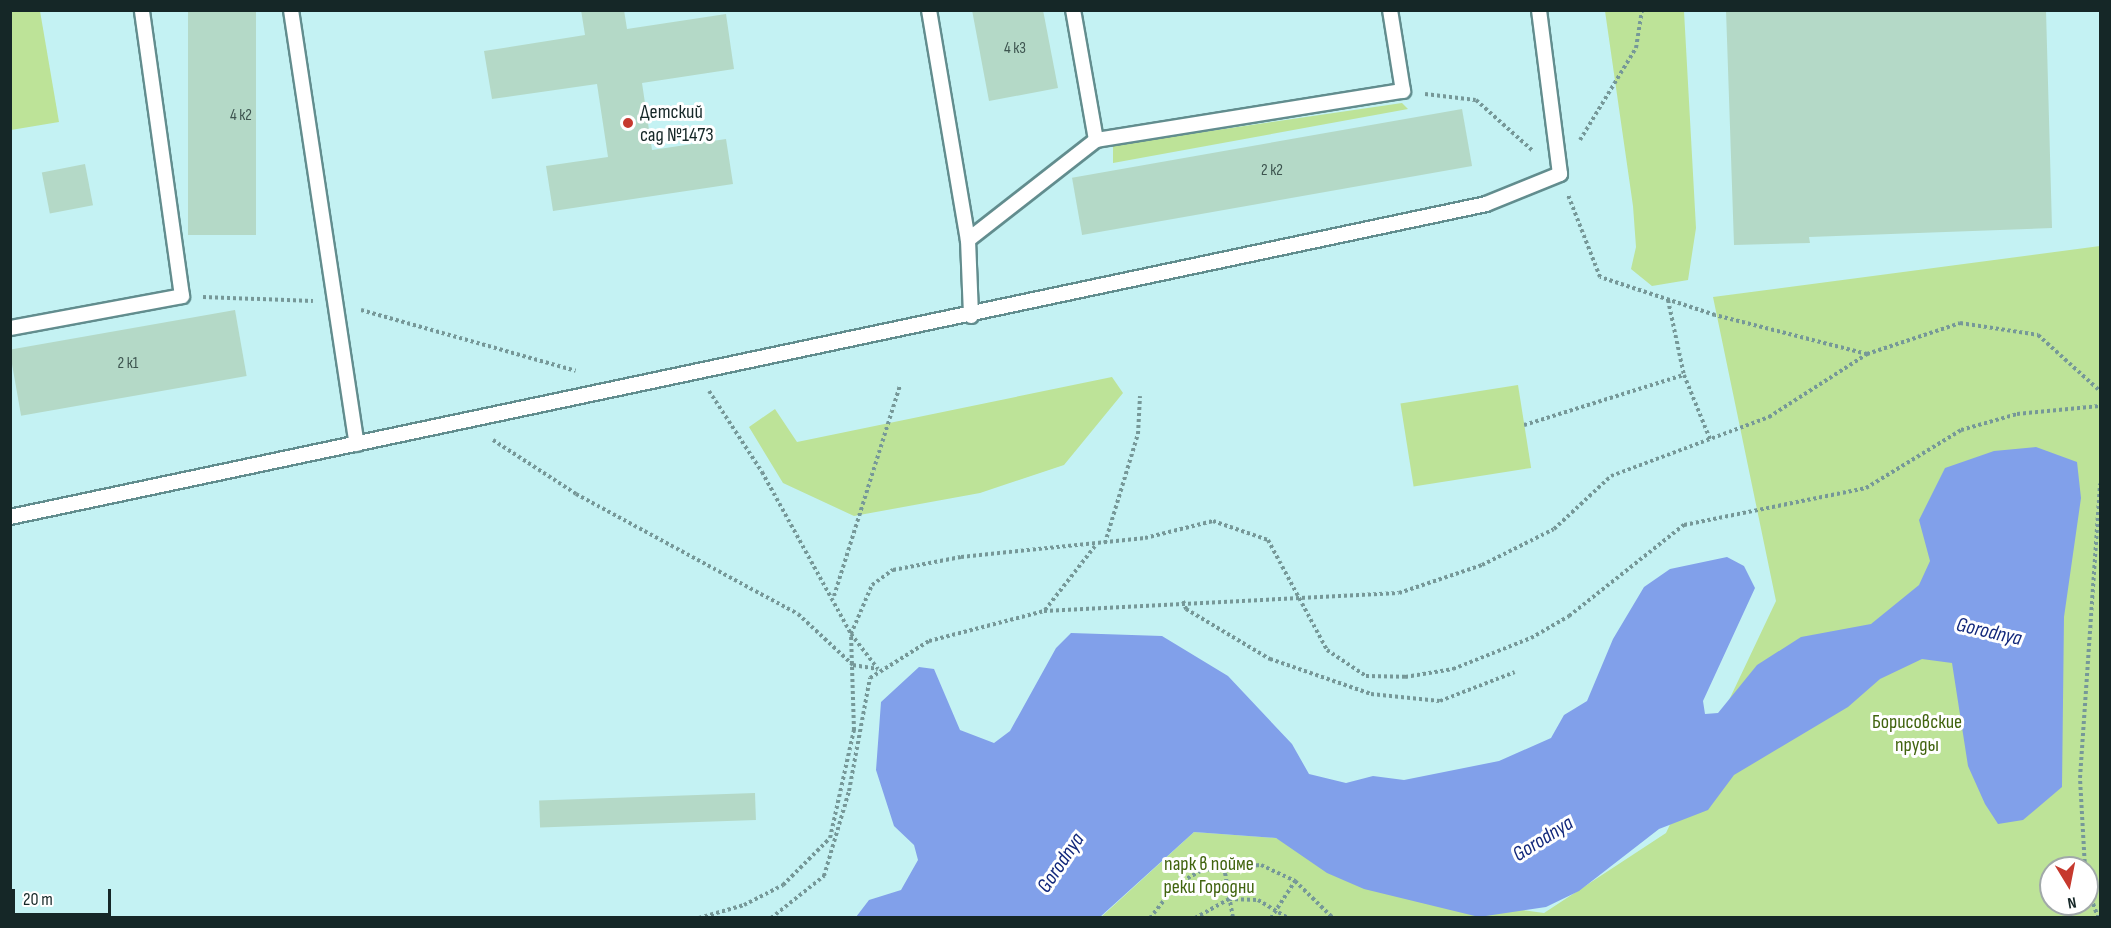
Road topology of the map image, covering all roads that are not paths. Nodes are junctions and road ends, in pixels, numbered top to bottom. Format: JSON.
{"nodes":[{"id":1,"x":142,"y":10,"type":"edge"},
{"id":2,"x":291,"y":10,"type":"edge"},
{"id":3,"x":929,"y":10,"type":"edge"},
{"id":4,"x":1073,"y":10,"type":"edge"},
{"id":5,"x":1390,"y":10,"type":"edge"},
{"id":6,"x":1539,"y":10,"type":"edge"},
{"id":7,"x":1096,"y":140,"type":"junction"},
{"id":8,"x":968,"y":240,"type":"junction"},
{"id":9,"x":971,"y":316,"type":"junction"},
{"id":10,"x":10,"y":328,"type":"edge"},
{"id":11,"x":357,"y":444,"type":"junction"},
{"id":12,"x":10,"y":517,"type":"edge"}],
"edges":[{"from":1,"to":10,"type":"lane"},
{"from":2,"to":11,"type":"lane"},
{"from":3,"to":8,"type":"lane"},
{"from":4,"to":7,"type":"lane"},
{"from":5,"to":7,"type":"lane"},
{"from":6,"to":9,"type":"lane"},
{"from":7,"to":8,"type":"lane"},
{"from":8,"to":9,"type":"lane"},
{"from":9,"to":11,"type":"lane"},
{"from":11,"to":12,"type":"lane"}]}
